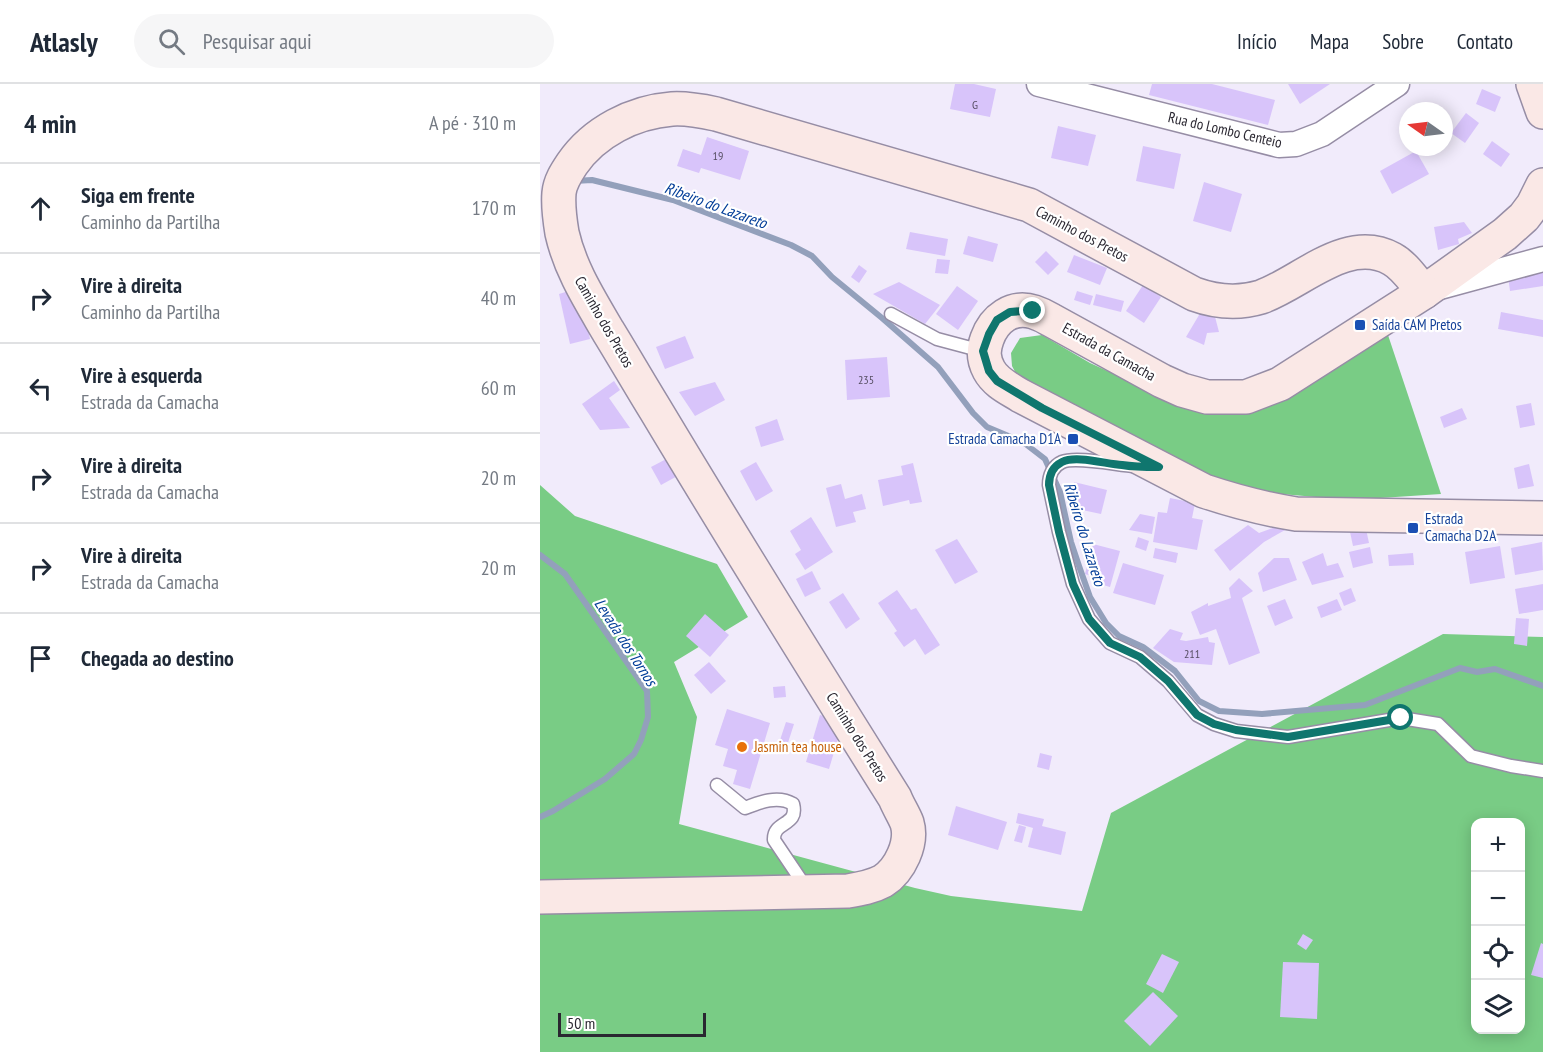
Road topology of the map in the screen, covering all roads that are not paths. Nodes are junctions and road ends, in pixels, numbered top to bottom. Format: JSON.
{"nodes":[{"id":1,"x":1040,"y":84,"type":"edge"},
{"id":2,"x":1397,"y":84,"type":"edge"},
{"id":3,"x":1533,"y":84,"type":"edge"},
{"id":4,"x":1543,"y":112,"type":"edge"},
{"id":5,"x":1543,"y":185,"type":"edge"},
{"id":6,"x":1543,"y":259,"type":"edge"},
{"id":7,"x":1424,"y":292,"type":"junction"},
{"id":8,"x":891,"y":314,"type":"dead end"},
{"id":9,"x":983,"y":351,"type":"junction"},
{"id":10,"x":1159,"y":467,"type":"junction"},
{"id":11,"x":1543,"y":518,"type":"edge"},
{"id":12,"x":1543,"y":771,"type":"edge"},
{"id":13,"x":717,"y":786,"type":"dead end"},
{"id":14,"x":808,"y":891,"type":"junction"},
{"id":15,"x":540,"y":897,"type":"edge"}],
"edges":[{"from":1,"to":2,"type":"street","name":"Rua do Lombo Centeio"},
{"from":3,"to":4,"type":"main road"},
{"from":5,"to":7,"type":"main road","name":"Estrada da Camacha"},
{"from":6,"to":7,"type":"street"},
{"from":7,"to":9,"type":"main road","name":"Estrada da Camacha"},
{"from":7,"to":14,"type":"main road","name":"Caminho dos Pretos"},
{"from":8,"to":9,"type":"lane"},
{"from":9,"to":10,"type":"main road"},
{"from":10,"to":11,"type":"main road"},
{"from":10,"to":12,"type":"lane"},
{"from":13,"to":14,"type":"lane"},
{"from":14,"to":15,"type":"main road","name":"Caminho dos Pretos"}]}
